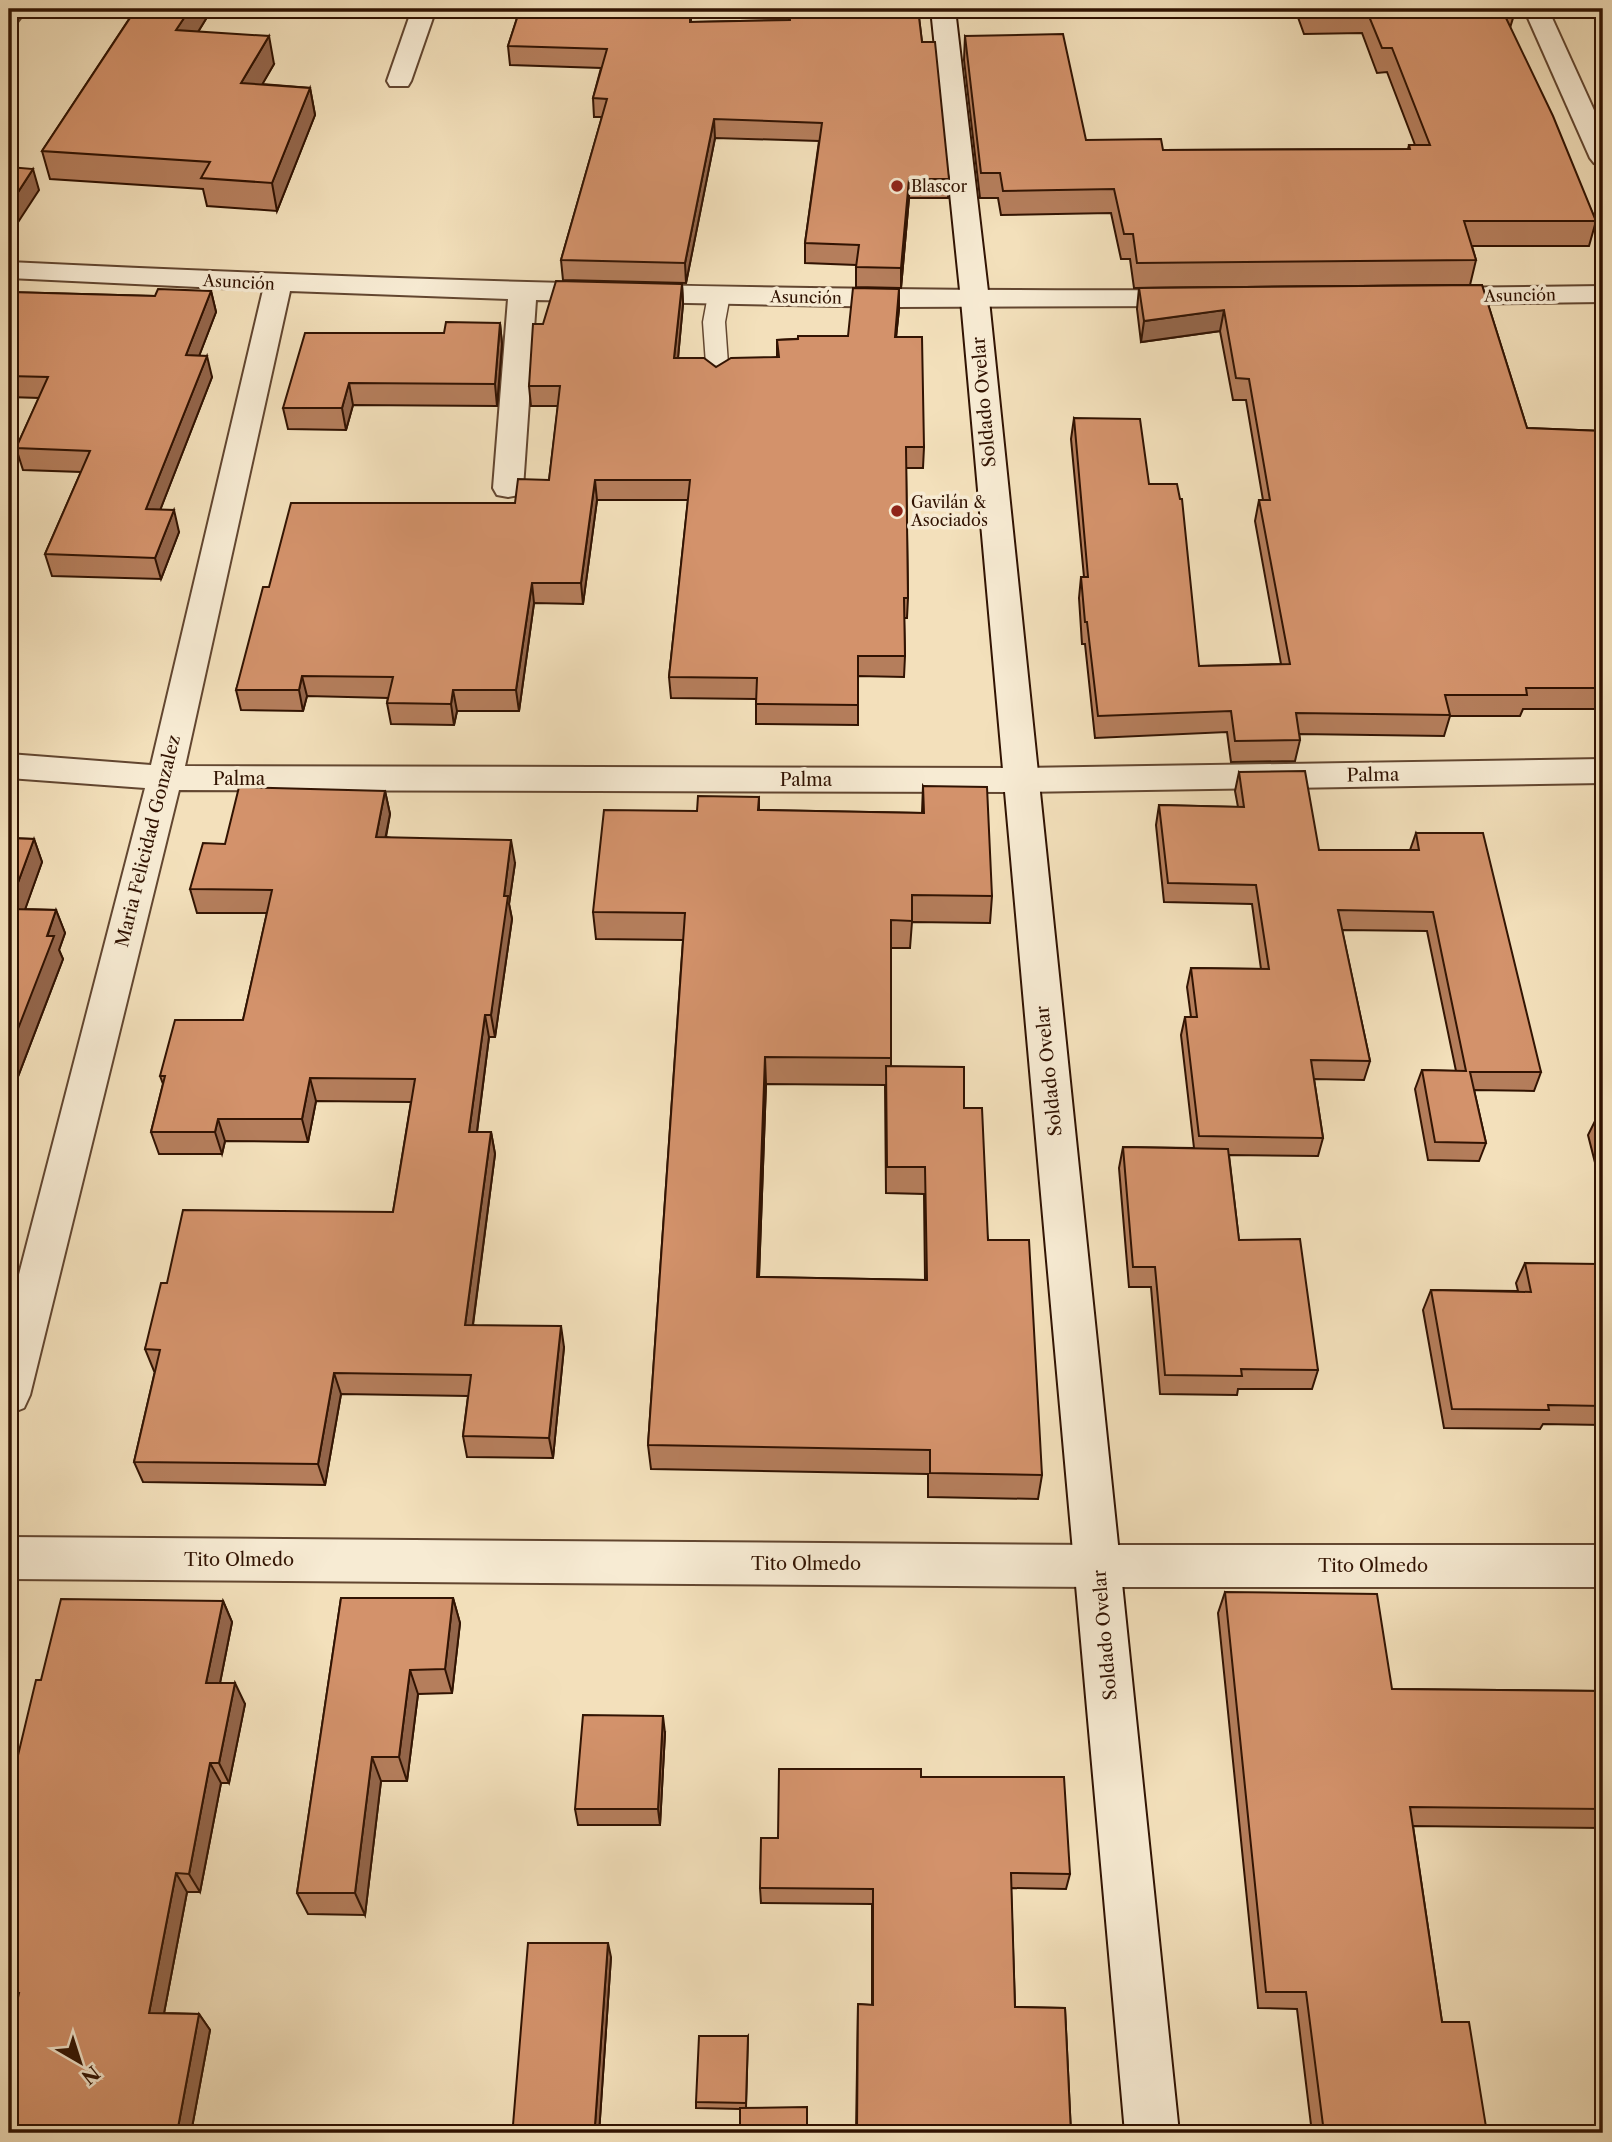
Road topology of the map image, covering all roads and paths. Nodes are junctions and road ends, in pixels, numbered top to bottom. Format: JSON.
{"nodes":[{"id":1,"x":15,"y":9,"type":"edge"},
{"id":2,"x":424,"y":9,"type":"edge"},
{"id":3,"x":943,"y":9,"type":"edge"},
{"id":4,"x":1536,"y":9,"type":"edge"},
{"id":5,"x":9,"y":17,"type":"edge"},
{"id":6,"x":399,"y":81,"type":"dead end"},
{"id":7,"x":1603,"y":158,"type":"edge"},
{"id":8,"x":9,"y":270,"type":"edge"},
{"id":9,"x":278,"y":284,"type":"junction"},
{"id":10,"x":523,"y":290,"type":"junction"},
{"id":11,"x":1603,"y":294,"type":"edge"},
{"id":12,"x":719,"y":295,"type":"junction"},
{"id":13,"x":1408,"y":296,"type":"edge"},
{"id":14,"x":1212,"y":298,"type":"edge"},
{"id":15,"x":975,"y":300,"type":"junction"},
{"id":16,"x":718,"y":378,"type":"edge"},
{"id":17,"x":508,"y":488,"type":"dead end"},
{"id":18,"x":9,"y":766,"type":"edge"},
{"id":19,"x":1603,"y":771,"type":"edge"},
{"id":20,"x":165,"y":778,"type":"junction"},
{"id":21,"x":1021,"y":780,"type":"junction"},
{"id":22,"x":9,"y":1395,"type":"edge"},
{"id":23,"x":9,"y":1558,"type":"edge"},
{"id":24,"x":1098,"y":1566,"type":"junction"},
{"id":25,"x":1603,"y":1566,"type":"edge"},
{"id":26,"x":1152,"y":2133,"type":"edge"}],
"edges":[{"from":1,"to":5,"type":"street"},
{"from":2,"to":6,"type":"street"},
{"from":3,"to":15,"type":"street","name":"Soldado Ovelar"},
{"from":4,"to":7,"type":"street"},
{"from":8,"to":9,"type":"street","name":"Asunción"},
{"from":9,"to":10,"type":"street","name":"Asunción"},
{"from":9,"to":20,"type":"street","name":"Maria Felicidad Gonzalez"},
{"from":10,"to":12,"type":"street","name":"Asunción"},
{"from":10,"to":17,"type":"street"},
{"from":11,"to":13,"type":"street","name":"Asunción"},
{"from":12,"to":15,"type":"street","name":"Asunción"},
{"from":12,"to":16,"type":"lane"},
{"from":14,"to":15,"type":"street","name":"Asunción"},
{"from":15,"to":21,"type":"street","name":"Soldado Ovelar"},
{"from":18,"to":20,"type":"street","name":"Palma"},
{"from":19,"to":21,"type":"street","name":"Palma"},
{"from":20,"to":21,"type":"street","name":"Palma"},
{"from":20,"to":22,"type":"street","name":"Maria Felicidad Gonzalez"},
{"from":21,"to":24,"type":"street","name":"Soldado Ovelar"},
{"from":23,"to":24,"type":"street","name":"Tito Olmedo"},
{"from":24,"to":25,"type":"street","name":"Tito Olmedo"},
{"from":24,"to":26,"type":"street","name":"Soldado Ovelar"}]}
